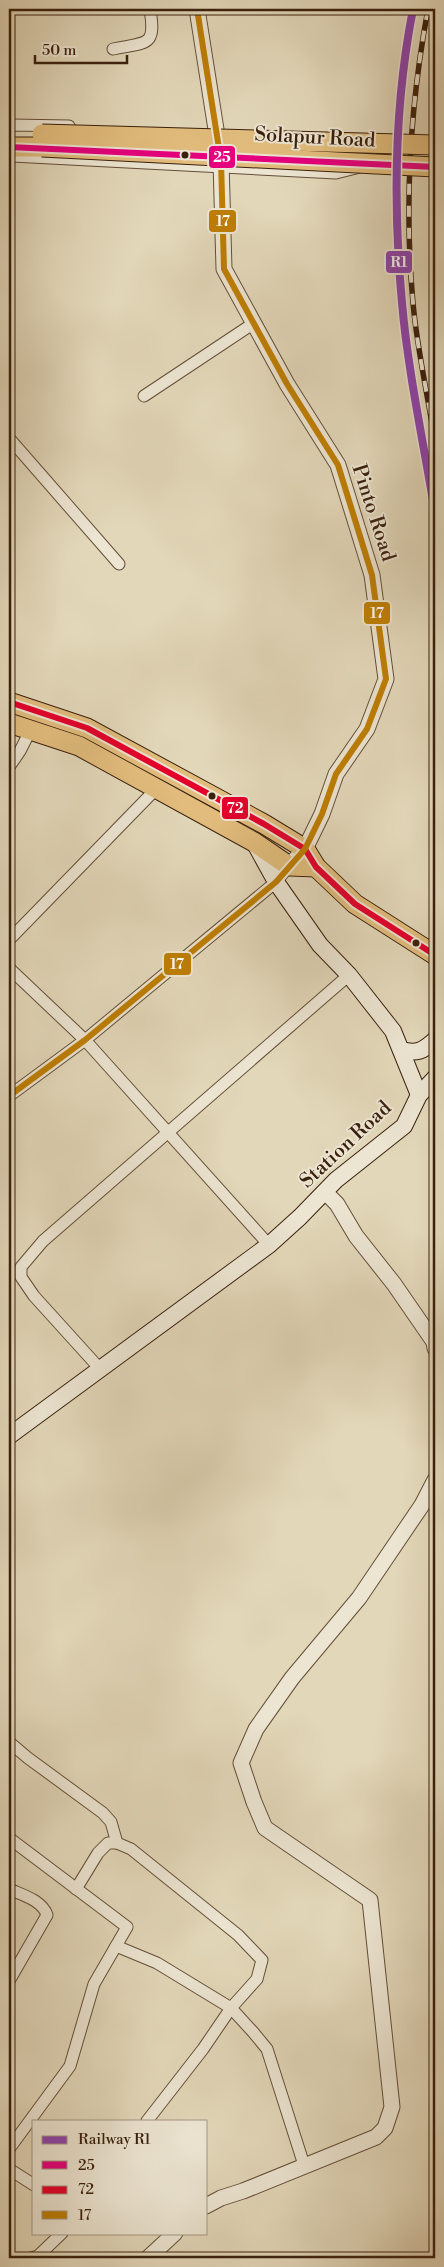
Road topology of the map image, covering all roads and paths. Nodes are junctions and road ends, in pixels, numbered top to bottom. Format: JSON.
{"nodes":[{"id":1,"x":150,"y":9,"type":"edge"},
{"id":2,"x":197,"y":9,"type":"edge"},
{"id":3,"x":113,"y":49,"type":"dead end"},
{"id":4,"x":9,"y":129,"type":"edge"},
{"id":5,"x":9,"y":134,"type":"edge"},
{"id":6,"x":217,"y":139,"type":"junction"},
{"id":7,"x":42,"y":141,"type":"junction"},
{"id":8,"x":376,"y":143,"type":"junction"},
{"id":9,"x":435,"y":145,"type":"edge"},
{"id":10,"x":9,"y":147,"type":"edge"},
{"id":11,"x":9,"y":154,"type":"edge"},
{"id":12,"x":371,"y":163,"type":"junction"},
{"id":13,"x":221,"y":166,"type":"junction"},
{"id":14,"x":435,"y":167,"type":"edge"},
{"id":15,"x":254,"y":323,"type":"junction"},
{"id":16,"x":144,"y":396,"type":"dead end"},
{"id":17,"x":9,"y":438,"type":"edge"},
{"id":18,"x":119,"y":564,"type":"dead end"},
{"id":19,"x":9,"y":702,"type":"edge"},
{"id":20,"x":9,"y":723,"type":"edge"},
{"id":21,"x":31,"y":729,"type":"junction"},
{"id":22,"x":9,"y":767,"type":"edge"},
{"id":23,"x":157,"y":788,"type":"junction"},
{"id":24,"x":254,"y":842,"type":"junction"},
{"id":25,"x":304,"y":849,"type":"junction"},
{"id":26,"x":290,"y":866,"type":"junction"},
{"id":27,"x":316,"y":867,"type":"junction"},
{"id":28,"x":276,"y":882,"type":"junction"},
{"id":29,"x":9,"y":940,"type":"edge"},
{"id":30,"x":435,"y":955,"type":"edge"},
{"id":31,"x":9,"y":968,"type":"edge"},
{"id":32,"x":349,"y":975,"type":"junction"},
{"id":33,"x":85,"y":1040,"type":"junction"},
{"id":34,"x":435,"y":1040,"type":"edge"},
{"id":35,"x":401,"y":1050,"type":"junction"},
{"id":36,"x":435,"y":1078,"type":"edge"},
{"id":37,"x":419,"y":1095,"type":"junction"},
{"id":38,"x":9,"y":1096,"type":"edge"},
{"id":39,"x":168,"y":1132,"type":"junction"},
{"id":40,"x":324,"y":1192,"type":"junction"},
{"id":41,"x":269,"y":1245,"type":"junction"},
{"id":42,"x":435,"y":1348,"type":"edge"},
{"id":43,"x":102,"y":1370,"type":"junction"},
{"id":44,"x":9,"y":1436,"type":"edge"},
{"id":45,"x":435,"y":1480,"type":"edge"},
{"id":46,"x":9,"y":1742,"type":"edge"},
{"id":47,"x":9,"y":1838,"type":"edge"},
{"id":48,"x":117,"y":1843,"type":"junction"},
{"id":49,"x":9,"y":1889,"type":"edge"},
{"id":50,"x":76,"y":1889,"type":"junction"},
{"id":51,"x":116,"y":1946,"type":"junction"},
{"id":52,"x":9,"y":1981,"type":"edge"},
{"id":53,"x":231,"y":2008,"type":"junction"},
{"id":54,"x":148,"y":2120,"type":"edge"},
{"id":55,"x":9,"y":2149,"type":"edge"},
{"id":56,"x":304,"y":2165,"type":"junction"},
{"id":57,"x":9,"y":2169,"type":"edge"},
{"id":58,"x":32,"y":2184,"type":"edge"},
{"id":59,"x":208,"y":2205,"type":"edge"},
{"id":60,"x":61,"y":2234,"type":"edge"},
{"id":61,"x":174,"y":2234,"type":"edge"},
{"id":62,"x":31,"y":2258,"type":"edge"},
{"id":63,"x":148,"y":2258,"type":"edge"}],
"edges":[{"from":1,"to":3,"type":"street"},
{"from":2,"to":6,"type":"street","name":"Pinto Road"},
{"from":4,"to":6,"type":"street"},
{"from":5,"to":7,"type":"main road"},
{"from":6,"to":8,"type":"street"},
{"from":6,"to":13,"type":"street","name":"Pinto Road"},
{"from":7,"to":8,"type":"main road","bridge":true},
{"from":7,"to":10,"type":"main road"},
{"from":7,"to":12,"type":"main road","name":"Solapur Road","bridge":true},
{"from":8,"to":9,"type":"main road","bridge":true},
{"from":11,"to":13,"type":"street"},
{"from":12,"to":13,"type":"street"},
{"from":12,"to":14,"type":"main road","name":"Solapur Road","bridge":true},
{"from":13,"to":15,"type":"street","name":"Pinto Road"},
{"from":15,"to":16,"type":"street"},
{"from":15,"to":25,"type":"street","name":"Pinto Road"},
{"from":17,"to":18,"type":"street"},
{"from":19,"to":25,"type":"main road"},
{"from":20,"to":21,"type":"main road"},
{"from":21,"to":22,"type":"street"},
{"from":21,"to":23,"type":"main road"},
{"from":23,"to":24,"type":"main road"},
{"from":23,"to":29,"type":"street"},
{"from":24,"to":26,"type":"main road"},
{"from":24,"to":28,"type":"main road"},
{"from":25,"to":26,"type":"street","name":"Pinto Road"},
{"from":25,"to":27,"type":"main road"},
{"from":26,"to":27,"type":"main road"},
{"from":26,"to":28,"type":"street"},
{"from":27,"to":30,"type":"main road"},
{"from":28,"to":32,"type":"main road"},
{"from":28,"to":33,"type":"street"},
{"from":31,"to":33,"type":"street"},
{"from":32,"to":35,"type":"main road"},
{"from":32,"to":39,"type":"street"},
{"from":33,"to":38,"type":"street"},
{"from":33,"to":39,"type":"street"},
{"from":34,"to":35,"type":"main road"},
{"from":35,"to":37,"type":"main road"},
{"from":36,"to":37,"type":"main road","name":"Station Road"},
{"from":37,"to":40,"type":"main road","name":"Station Road"},
{"from":39,"to":41,"type":"street"},
{"from":39,"to":43,"type":"street"},
{"from":40,"to":41,"type":"main road","name":"Station Road"},
{"from":40,"to":42,"type":"street"},
{"from":41,"to":43,"type":"main road","name":"Station Road"},
{"from":43,"to":44,"type":"main road","name":"Station Road"},
{"from":45,"to":56,"type":"street"},
{"from":46,"to":48,"type":"street"},
{"from":47,"to":50,"type":"street"},
{"from":48,"to":50,"type":"street"},
{"from":48,"to":53,"type":"street"},
{"from":49,"to":52,"type":"street"},
{"from":50,"to":51,"type":"street"},
{"from":51,"to":53,"type":"street"},
{"from":51,"to":55,"type":"street"},
{"from":53,"to":54,"type":"street"},
{"from":53,"to":56,"type":"street"},
{"from":56,"to":59,"type":"street"},
{"from":57,"to":58,"type":"street"},
{"from":60,"to":62,"type":"street"},
{"from":61,"to":63,"type":"street"}]}
